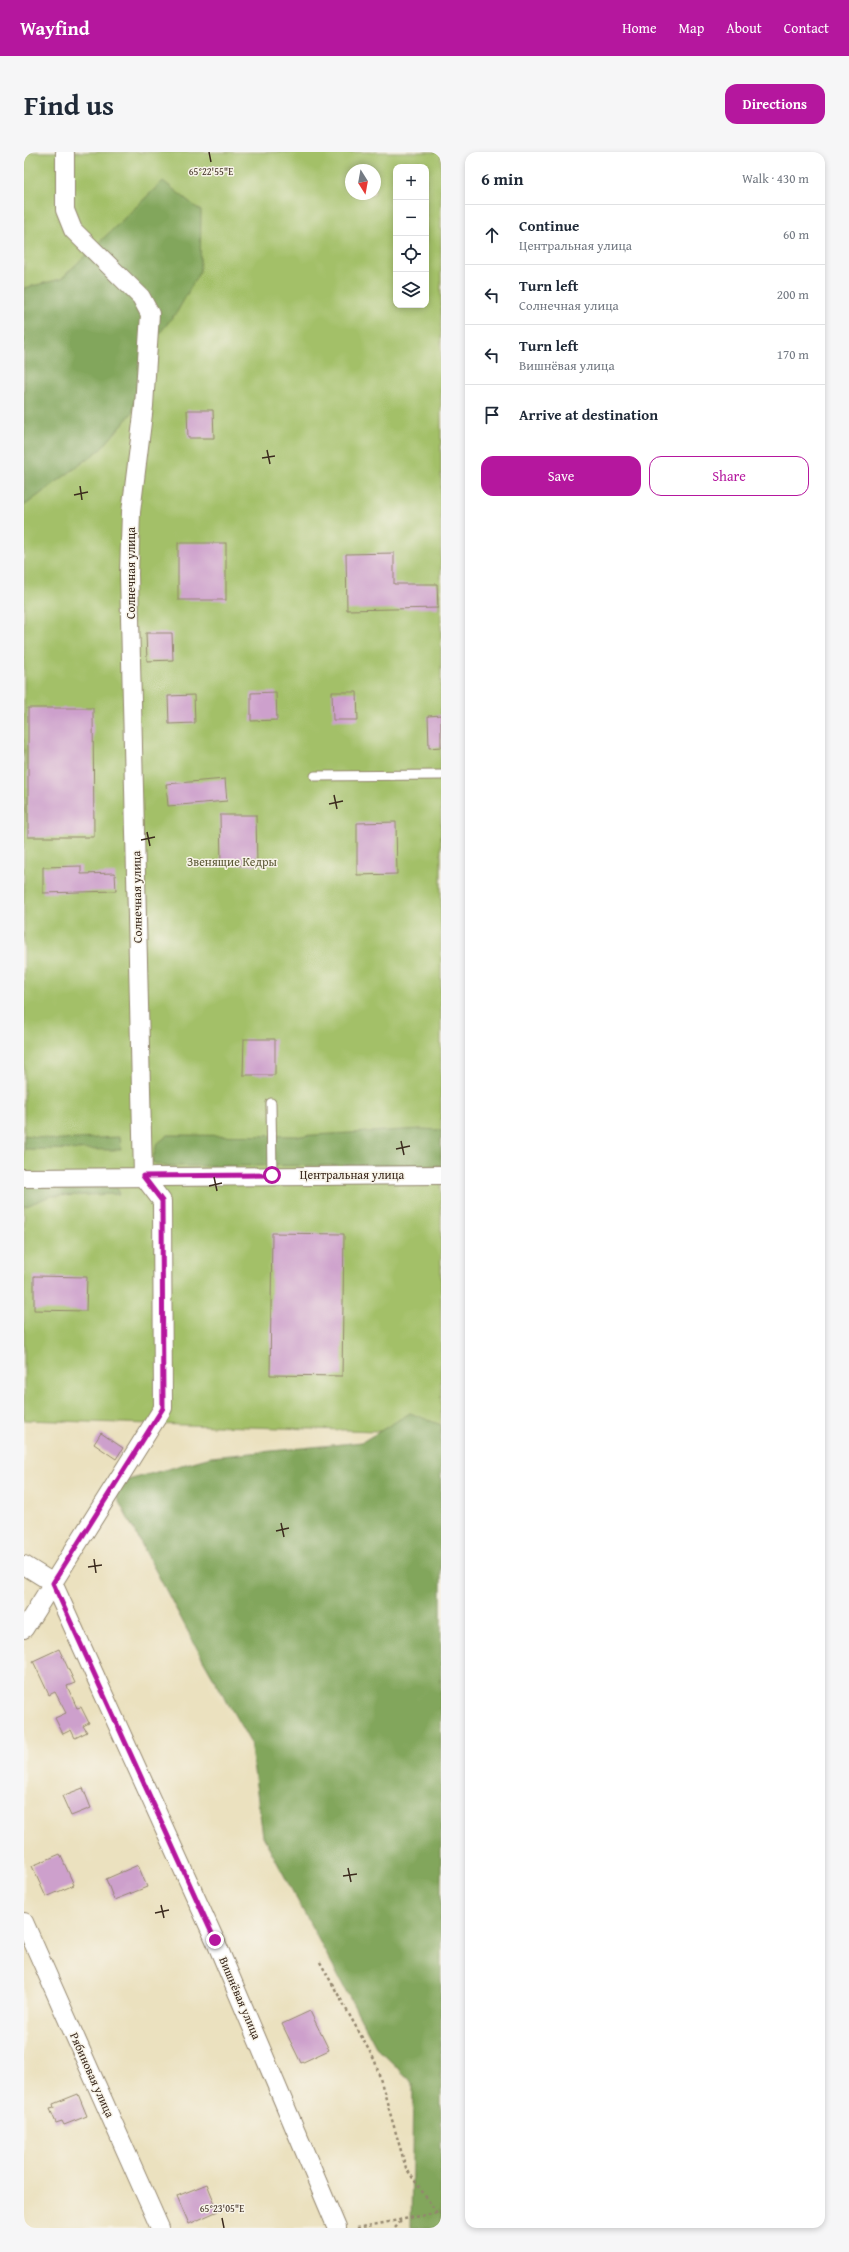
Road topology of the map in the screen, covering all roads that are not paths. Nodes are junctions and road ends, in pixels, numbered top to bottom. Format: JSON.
{"nodes":[{"id":1,"x":65,"y":152,"type":"edge"},
{"id":2,"x":441,"y":775,"type":"edge"},
{"id":3,"x":315,"y":776,"type":"dead end"},
{"id":4,"x":271,"y":1103,"type":"dead end"},
{"id":5,"x":272,"y":1175,"type":"junction"},
{"id":6,"x":441,"y":1175,"type":"edge"},
{"id":7,"x":143,"y":1176,"type":"junction"},
{"id":8,"x":24,"y":1178,"type":"edge"},
{"id":9,"x":24,"y":1565,"type":"edge"},
{"id":10,"x":53,"y":1583,"type":"junction"},
{"id":11,"x":24,"y":1629,"type":"edge"},
{"id":12,"x":24,"y":1922,"type":"edge"},
{"id":13,"x":160,"y":2228,"type":"edge"},
{"id":14,"x":337,"y":2228,"type":"edge"}],
"edges":[{"from":1,"to":7,"type":"street","name":"Солнечная улица"},
{"from":2,"to":3,"type":"lane"},
{"from":4,"to":5,"type":"lane"},
{"from":5,"to":6,"type":"street","name":"Центральная улица"},
{"from":5,"to":7,"type":"street","name":"Центральная улица"},
{"from":7,"to":8,"type":"street","name":"Центральная улица"},
{"from":7,"to":10,"type":"street"},
{"from":9,"to":10,"type":"street"},
{"from":10,"to":11,"type":"street"},
{"from":10,"to":14,"type":"street","name":"Вишнёвая улица"},
{"from":12,"to":13,"type":"street","name":"Рябиновая улица"}]}
